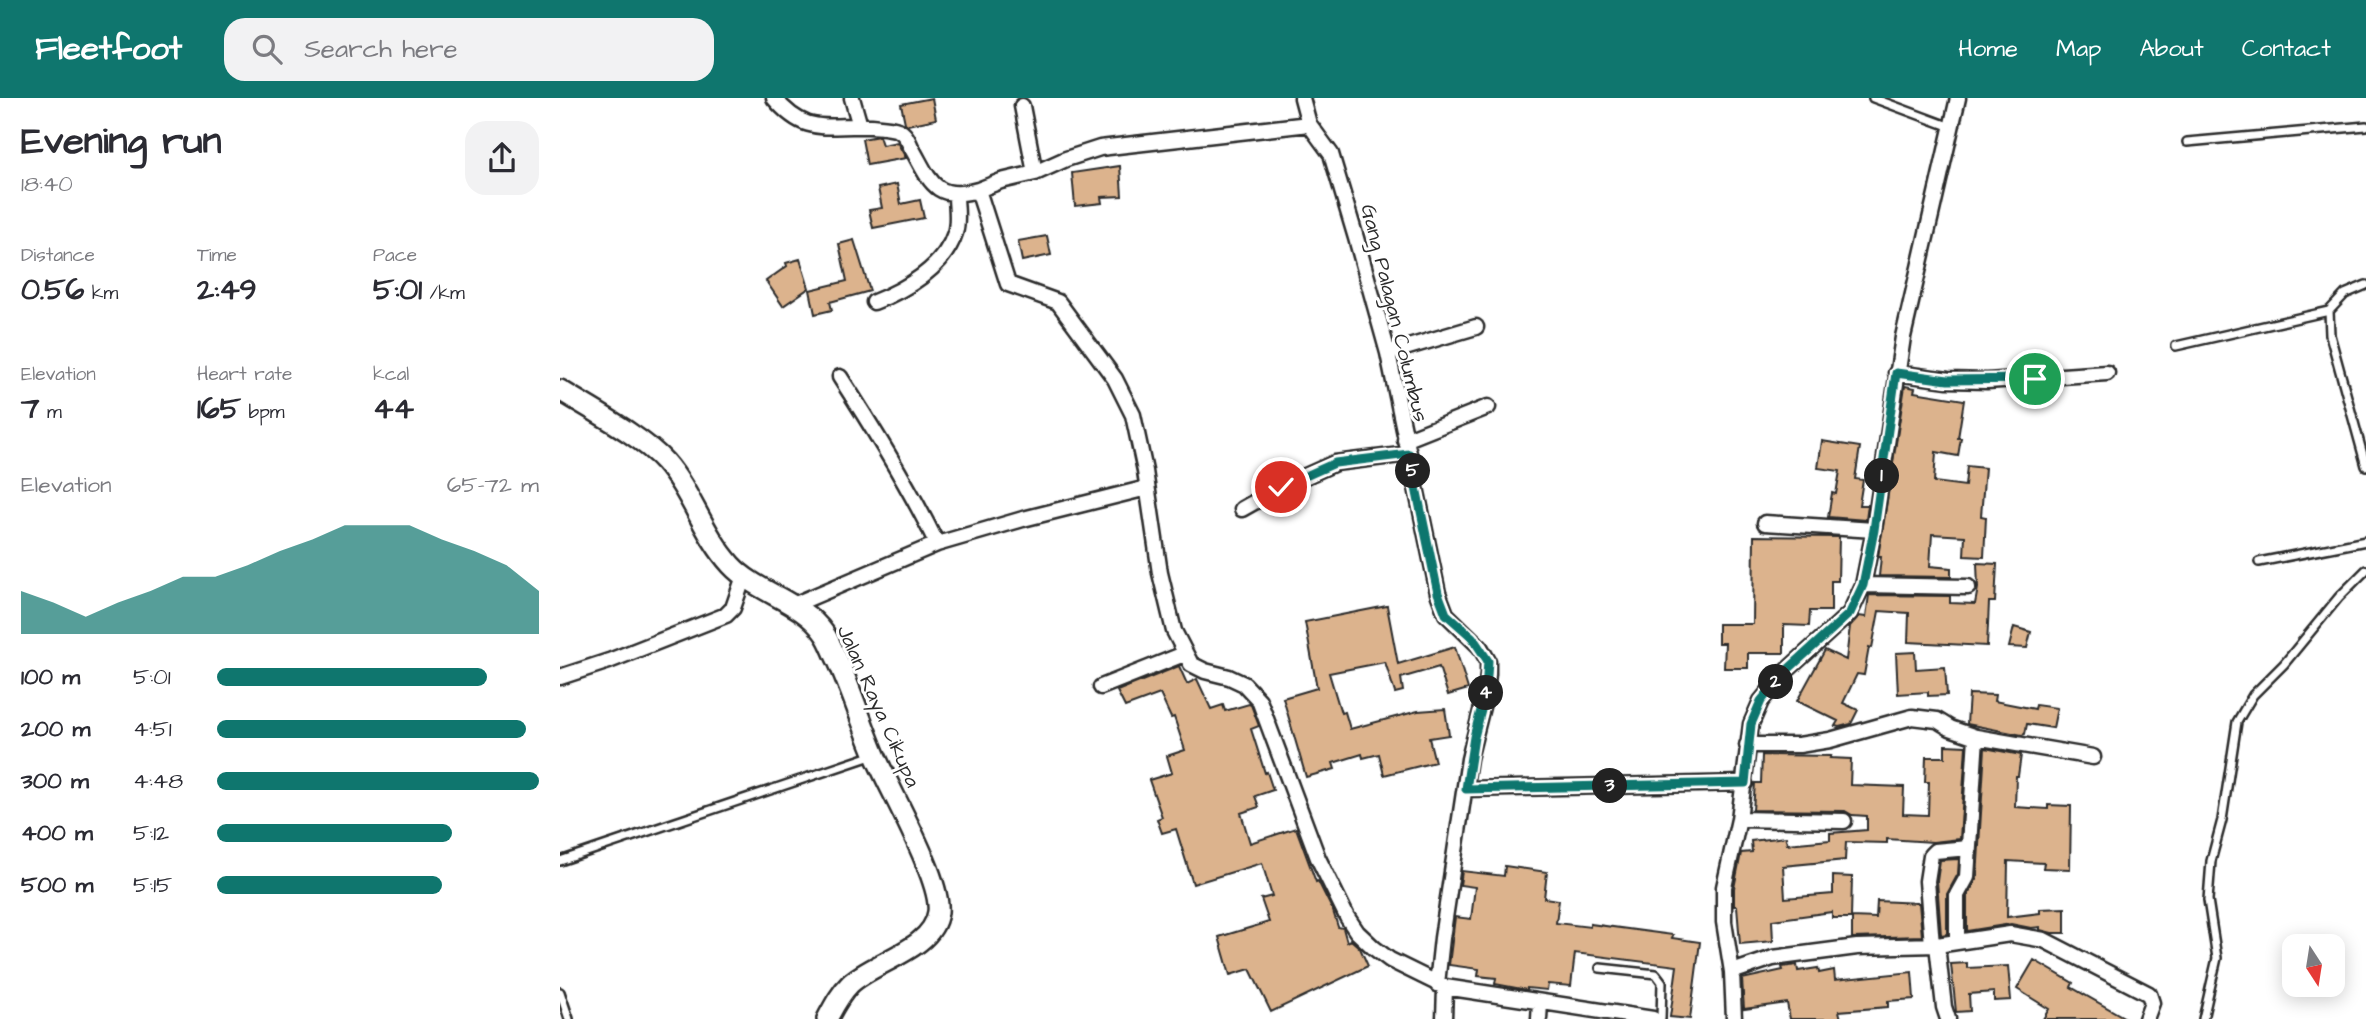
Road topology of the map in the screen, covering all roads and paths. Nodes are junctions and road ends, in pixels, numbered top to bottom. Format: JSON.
{"nodes":[{"id":1,"x":774,"y":98,"type":"edge"},
{"id":2,"x":852,"y":98,"type":"edge"},
{"id":3,"x":1302,"y":98,"type":"edge"},
{"id":4,"x":1873,"y":98,"type":"edge"},
{"id":5,"x":1958,"y":98,"type":"edge"},
{"id":6,"x":1021,"y":106,"type":"dead end"},
{"id":7,"x":1310,"y":124,"type":"junction"},
{"id":8,"x":860,"y":126,"type":"junction"},
{"id":9,"x":2366,"y":126,"type":"edge"},
{"id":10,"x":1951,"y":127,"type":"junction"},
{"id":11,"x":2187,"y":142,"type":"dead end"},
{"id":12,"x":1035,"y":173,"type":"junction"},
{"id":13,"x":978,"y":190,"type":"junction"},
{"id":14,"x":956,"y":195,"type":"junction"},
{"id":15,"x":2366,"y":285,"type":"edge"},
{"id":16,"x":874,"y":302,"type":"dead end"},
{"id":17,"x":2329,"y":311,"type":"junction"},
{"id":18,"x":1476,"y":327,"type":"dead end"},
{"id":19,"x":2176,"y":346,"type":"dead end"},
{"id":20,"x":1388,"y":353,"type":"junction"},
{"id":21,"x":1896,"y":373,"type":"junction"},
{"id":22,"x":2107,"y":373,"type":"dead end"},
{"id":23,"x":839,"y":377,"type":"dead end"},
{"id":24,"x":560,"y":390,"type":"edge"},
{"id":25,"x":1488,"y":407,"type":"dead end"},
{"id":26,"x":1407,"y":447,"type":"junction"},
{"id":27,"x":2366,"y":466,"type":"edge"},
{"id":28,"x":1147,"y":488,"type":"junction"},
{"id":29,"x":1242,"y":509,"type":"dead end"},
{"id":30,"x":1765,"y":523,"type":"dead end"},
{"id":31,"x":1874,"y":530,"type":"junction"},
{"id":32,"x":2366,"y":541,"type":"edge"},
{"id":33,"x":930,"y":547,"type":"junction"},
{"id":34,"x":2259,"y":562,"type":"dead end"},
{"id":35,"x":2366,"y":570,"type":"edge"},
{"id":36,"x":744,"y":576,"type":"junction"},
{"id":37,"x":1863,"y":585,"type":"junction"},
{"id":38,"x":1968,"y":587,"type":"dead end"},
{"id":39,"x":791,"y":606,"type":"junction"},
{"id":40,"x":1184,"y":653,"type":"junction"},
{"id":41,"x":560,"y":677,"type":"edge"},
{"id":42,"x":1101,"y":687,"type":"dead end"},
{"id":43,"x":1976,"y":737,"type":"junction"},
{"id":44,"x":1747,"y":746,"type":"junction"},
{"id":45,"x":875,"y":755,"type":"junction"},
{"id":46,"x":2093,"y":757,"type":"dead end"},
{"id":47,"x":1745,"y":783,"type":"junction"},
{"id":48,"x":1466,"y":789,"type":"junction"},
{"id":49,"x":1739,"y":819,"type":"junction"},
{"id":50,"x":1844,"y":821,"type":"dead end"},
{"id":51,"x":1969,"y":848,"type":"junction"},
{"id":52,"x":560,"y":861,"type":"edge"},
{"id":53,"x":1957,"y":942,"type":"junction"},
{"id":54,"x":1934,"y":945,"type":"junction"},
{"id":55,"x":1600,"y":968,"type":"dead end"},
{"id":56,"x":1732,"y":972,"type":"junction"},
{"id":57,"x":1441,"y":986,"type":"junction"},
{"id":58,"x":560,"y":992,"type":"edge"},
{"id":59,"x":1540,"y":1003,"type":"junction"},
{"id":60,"x":569,"y":1019,"type":"edge"},
{"id":61,"x":827,"y":1019,"type":"edge"},
{"id":62,"x":1444,"y":1019,"type":"edge"},
{"id":63,"x":1539,"y":1019,"type":"edge"},
{"id":64,"x":1653,"y":1019,"type":"edge"},
{"id":65,"x":1661,"y":1019,"type":"edge"},
{"id":66,"x":1734,"y":1019,"type":"edge"},
{"id":67,"x":1948,"y":1019,"type":"edge"},
{"id":68,"x":2146,"y":1019,"type":"edge"},
{"id":69,"x":2203,"y":1019,"type":"edge"}],
"edges":[{"from":1,"to":8,"type":"street"},
{"from":2,"to":8,"type":"street"},
{"from":3,"to":7,"type":"street","name":"Gang Palagan Columbus"},
{"from":4,"to":10,"type":"lane"},
{"from":5,"to":10,"type":"street"},
{"from":6,"to":12,"type":"street"},
{"from":7,"to":12,"type":"street"},
{"from":7,"to":20,"type":"street","name":"Gang Palagan Columbus"},
{"from":8,"to":14,"type":"street"},
{"from":9,"to":11,"type":"lane"},
{"from":10,"to":21,"type":"street"},
{"from":12,"to":13,"type":"street"},
{"from":13,"to":14,"type":"street"},
{"from":13,"to":28,"type":"street"},
{"from":14,"to":16,"type":"street"},
{"from":15,"to":17,"type":"lane"},
{"from":17,"to":19,"type":"lane"},
{"from":17,"to":27,"type":"lane"},
{"from":18,"to":20,"type":"street"},
{"from":20,"to":26,"type":"street","name":"Gang Palagan Columbus"},
{"from":21,"to":22,"type":"street"},
{"from":21,"to":31,"type":"street"},
{"from":23,"to":33,"type":"street"},
{"from":24,"to":36,"type":"main road","name":"Jalan Raya Cikupa"},
{"from":25,"to":26,"type":"street"},
{"from":26,"to":29,"type":"street"},
{"from":26,"to":48,"type":"street","name":"Gang Palagan Columbus"},
{"from":28,"to":33,"type":"street"},
{"from":28,"to":40,"type":"street"},
{"from":30,"to":31,"type":"street"},
{"from":31,"to":37,"type":"street"},
{"from":32,"to":34,"type":"lane"},
{"from":33,"to":39,"type":"street"},
{"from":35,"to":69,"type":"lane"},
{"from":36,"to":39,"type":"main road","name":"Jalan Raya Cikupa"},
{"from":36,"to":41,"type":"street"},
{"from":37,"to":38,"type":"street"},
{"from":37,"to":44,"type":"street"},
{"from":39,"to":45,"type":"main road","name":"Jalan Raya Cikupa"},
{"from":40,"to":42,"type":"street"},
{"from":40,"to":57,"type":"street"},
{"from":43,"to":44,"type":"street"},
{"from":43,"to":46,"type":"street"},
{"from":43,"to":51,"type":"street"},
{"from":44,"to":47,"type":"street"},
{"from":45,"to":52,"type":"lane"},
{"from":45,"to":61,"type":"main road","name":"Jalan Raya Cikupa"},
{"from":47,"to":48,"type":"street"},
{"from":47,"to":49,"type":"street"},
{"from":48,"to":57,"type":"street","name":"Gang Palagan Columbus"},
{"from":49,"to":50,"type":"street"},
{"from":49,"to":56,"type":"street"},
{"from":51,"to":53,"type":"street"},
{"from":51,"to":54,"type":"street"},
{"from":53,"to":54,"type":"street"},
{"from":53,"to":68,"type":"street"},
{"from":54,"to":56,"type":"street"},
{"from":54,"to":67,"type":"street"},
{"from":55,"to":65,"type":"lane"},
{"from":56,"to":66,"type":"street"},
{"from":57,"to":59,"type":"street"},
{"from":57,"to":62,"type":"street","name":"Gang Palagan Columbus"},
{"from":58,"to":60,"type":"lane"},
{"from":59,"to":63,"type":"street"},
{"from":59,"to":64,"type":"street"}]}
